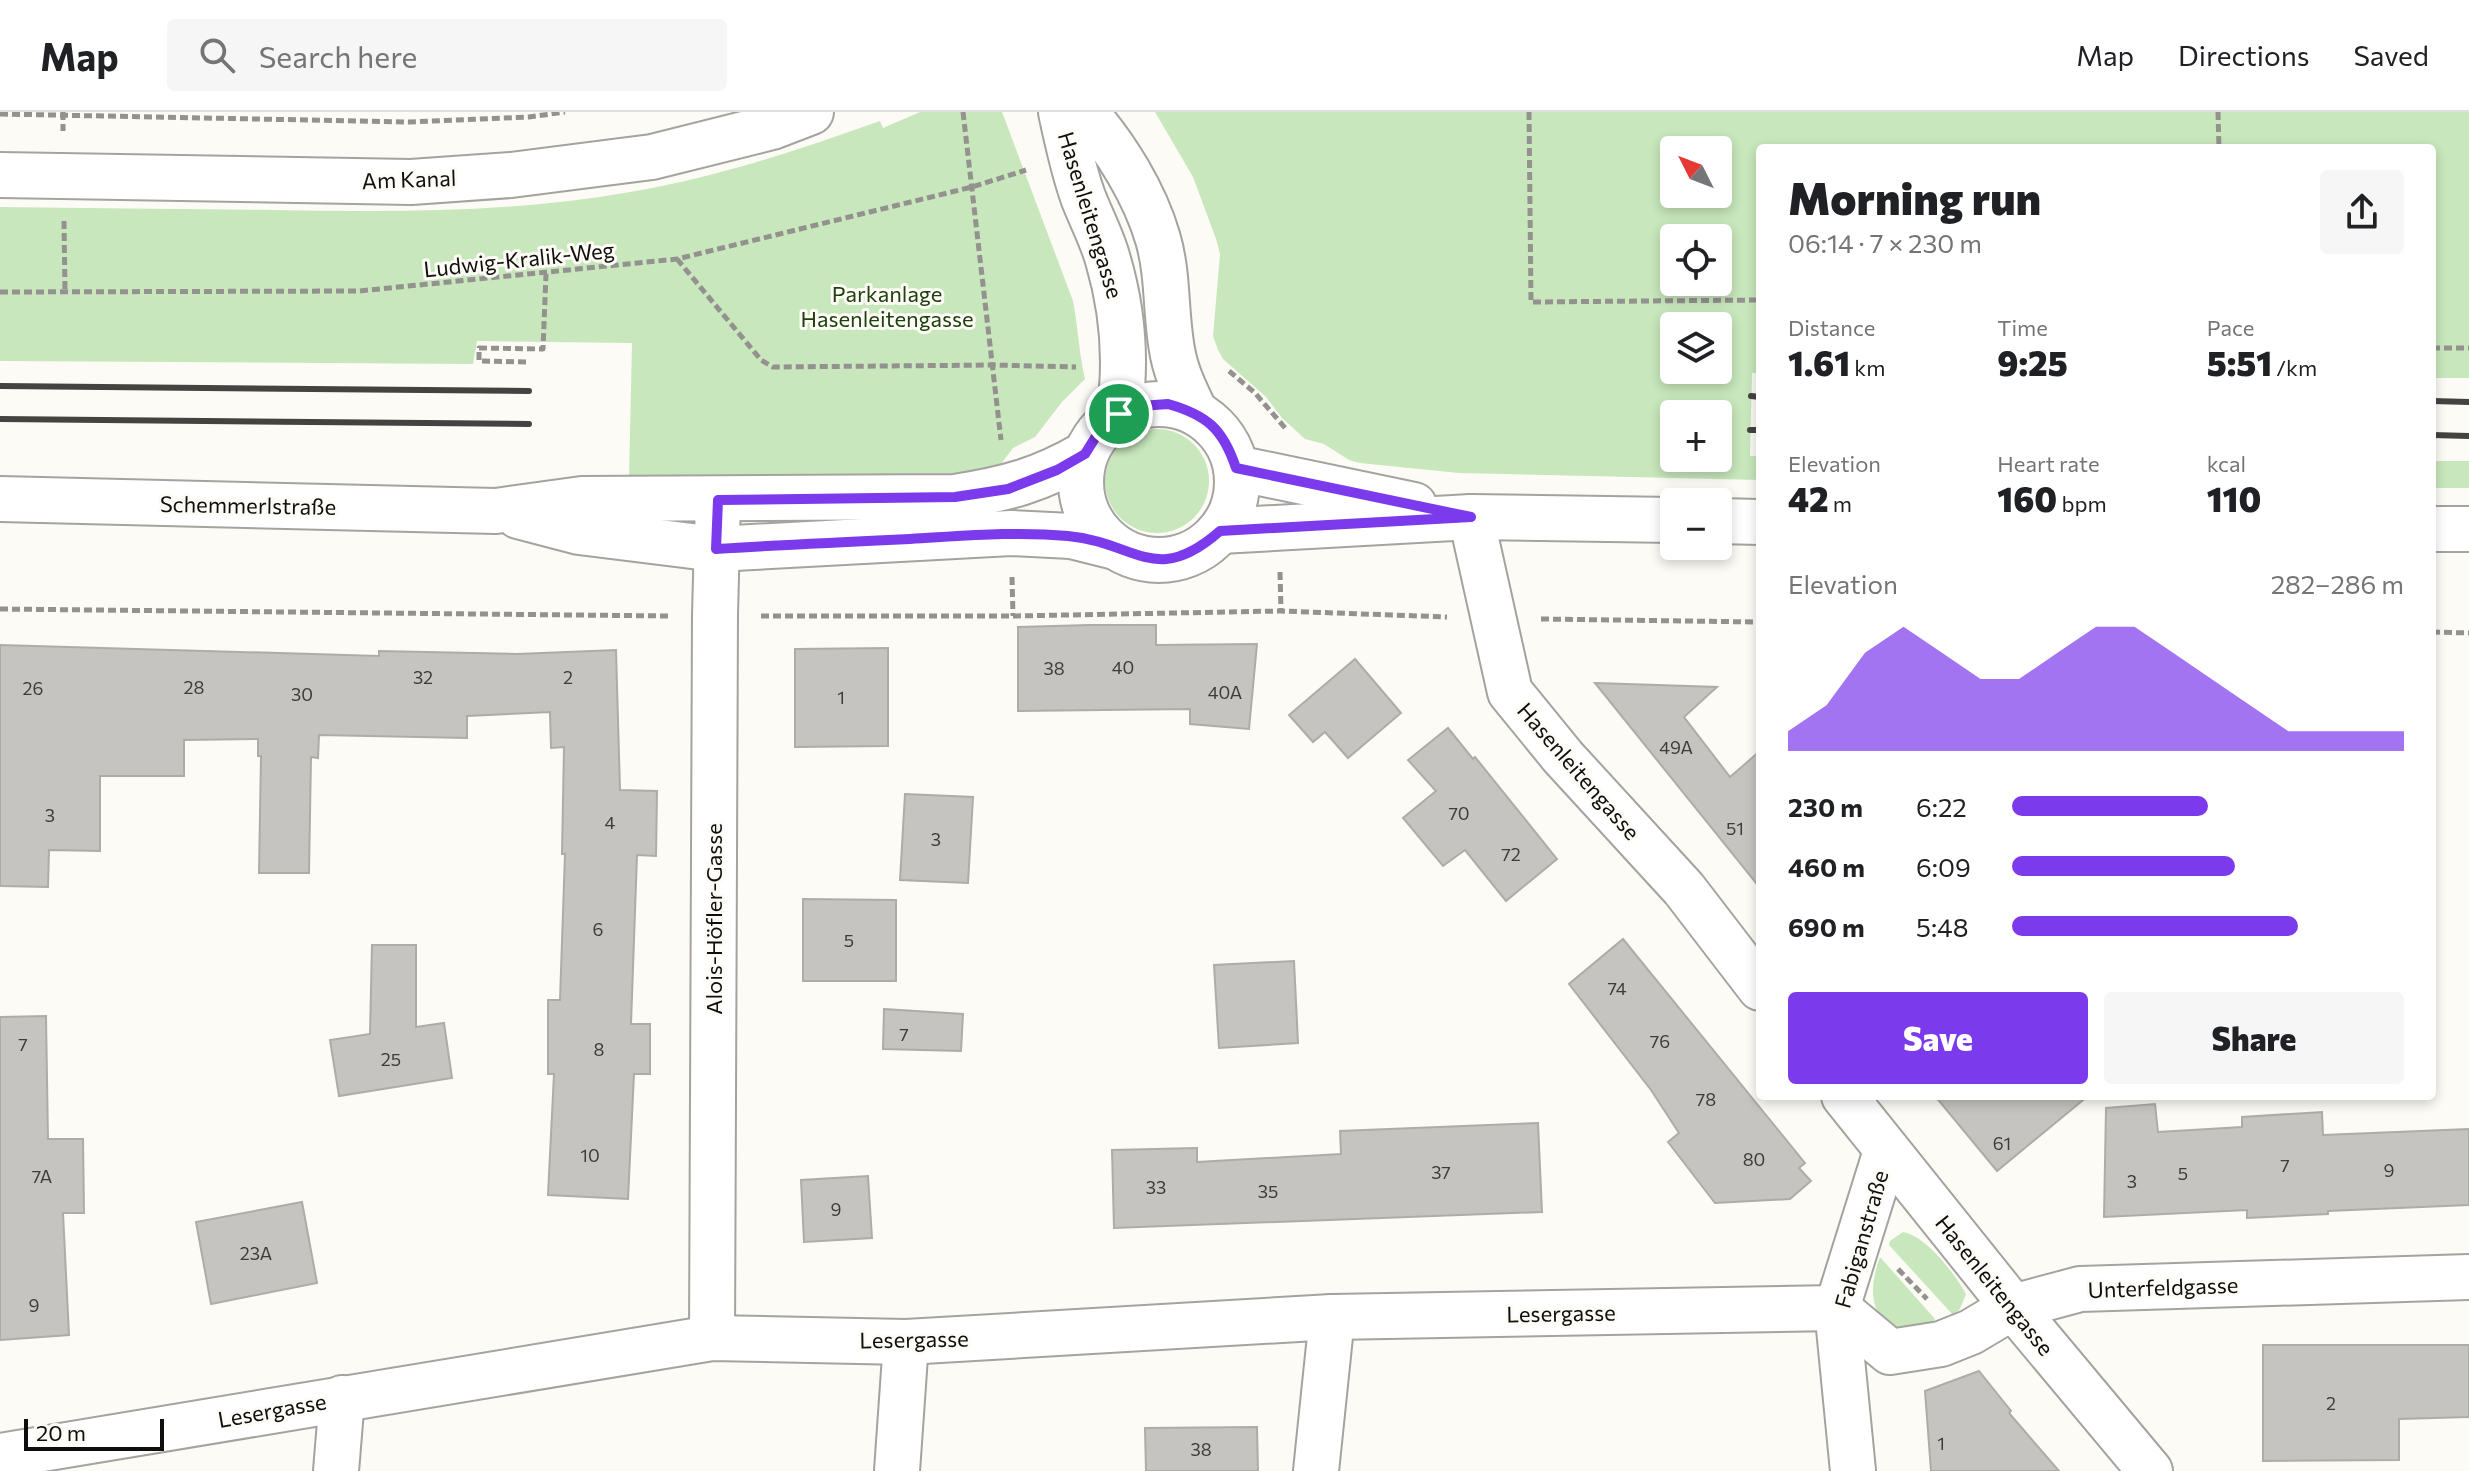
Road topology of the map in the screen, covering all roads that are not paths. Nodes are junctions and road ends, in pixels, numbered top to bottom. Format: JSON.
{"nodes":[{"id":1,"x":811,"y":112,"type":"edge"},
{"id":2,"x":1061,"y":112,"type":"edge"},
{"id":3,"x":1085,"y":112,"type":"edge"},
{"id":4,"x":0,"y":175,"type":"edge"},
{"id":5,"x":1195,"y":412,"type":"junction"},
{"id":6,"x":1119,"y":414,"type":"junction"},
{"id":7,"x":1085,"y":454,"type":"junction"},
{"id":8,"x":1236,"y":468,"type":"junction"},
{"id":9,"x":0,"y":499,"type":"edge"},
{"id":10,"x":718,"y":500,"type":"junction"},
{"id":11,"x":496,"y":511,"type":"junction"},
{"id":12,"x":1471,"y":517,"type":"junction"},
{"id":13,"x":1660,"y":520,"type":"edge"},
{"id":14,"x":1732,"y":521,"type":"edge"},
{"id":15,"x":1756,"y":522,"type":"edge"},
{"id":16,"x":2436,"y":529,"type":"edge"},
{"id":17,"x":2469,"y":529,"type":"edge"},
{"id":18,"x":1220,"y":531,"type":"junction"},
{"id":19,"x":1115,"y":547,"type":"junction"},
{"id":20,"x":716,"y":549,"type":"junction"},
{"id":21,"x":1756,"y":983,"type":"edge"},
{"id":22,"x":1847,"y":1100,"type":"edge"},
{"id":23,"x":1886,"y":1151,"type":"junction"},
{"id":24,"x":2469,"y":1277,"type":"edge"},
{"id":25,"x":2013,"y":1307,"type":"junction"},
{"id":26,"x":1837,"y":1308,"type":"junction"},
{"id":27,"x":1332,"y":1317,"type":"junction"},
{"id":28,"x":712,"y":1338,"type":"junction"},
{"id":29,"x":906,"y":1342,"type":"junction"},
{"id":30,"x":342,"y":1398,"type":"junction"},
{"id":31,"x":0,"y":1456,"type":"edge"},
{"id":32,"x":336,"y":1471,"type":"edge"},
{"id":33,"x":897,"y":1471,"type":"edge"},
{"id":34,"x":1316,"y":1471,"type":"edge"},
{"id":35,"x":1853,"y":1471,"type":"edge"},
{"id":36,"x":2150,"y":1471,"type":"edge"}],
"edges":[{"from":1,"to":4,"type":"street","name":"Am Kanal"},
{"from":2,"to":6,"type":"street","name":"Hasenleitengasse"},
{"from":3,"to":5,"type":"street","name":"Hasenleitengasse"},
{"from":5,"to":6,"type":"street"},
{"from":5,"to":8,"type":"street"},
{"from":6,"to":7,"type":"street"},
{"from":7,"to":10,"type":"street","name":"Schemmerlstraße"},
{"from":7,"to":19,"type":"street"},
{"from":8,"to":12,"type":"street"},
{"from":8,"to":18,"type":"street"},
{"from":9,"to":11,"type":"street","name":"Schemmerlstraße"},
{"from":10,"to":11,"type":"street","name":"Schemmerlstraße"},
{"from":10,"to":20,"type":"street","name":"Alois-Höfler-Gasse"},
{"from":11,"to":20,"type":"street","name":"Schemmerlstraße"},
{"from":12,"to":13,"type":"street"},
{"from":12,"to":18,"type":"street"},
{"from":12,"to":21,"type":"street","name":"Hasenleitengasse"},
{"from":14,"to":15,"type":"street"},
{"from":16,"to":17,"type":"street"},
{"from":18,"to":19,"type":"street"},
{"from":19,"to":20,"type":"street","name":"Schemmerlstraße"},
{"from":20,"to":28,"type":"street","name":"Alois-Höfler-Gasse"},
{"from":22,"to":23,"type":"street","name":"Hasenleitengasse"},
{"from":23,"to":25,"type":"street","name":"Hasenleitengasse"},
{"from":23,"to":26,"type":"street","name":"Fabiganstraße"},
{"from":24,"to":25,"type":"street","name":"Unterfeldgasse"},
{"from":25,"to":26,"type":"street","name":"Unterfeldgasse"},
{"from":25,"to":36,"type":"street","name":"Hasenleitengasse"},
{"from":26,"to":27,"type":"street","name":"Lesergasse"},
{"from":26,"to":35,"type":"street","name":"Fabiganstraße"},
{"from":27,"to":29,"type":"street","name":"Lesergasse"},
{"from":27,"to":34,"type":"street"},
{"from":28,"to":29,"type":"street","name":"Lesergasse"},
{"from":28,"to":30,"type":"street","name":"Lesergasse"},
{"from":29,"to":33,"type":"street"},
{"from":30,"to":31,"type":"street","name":"Lesergasse"},
{"from":30,"to":32,"type":"street"}]}
